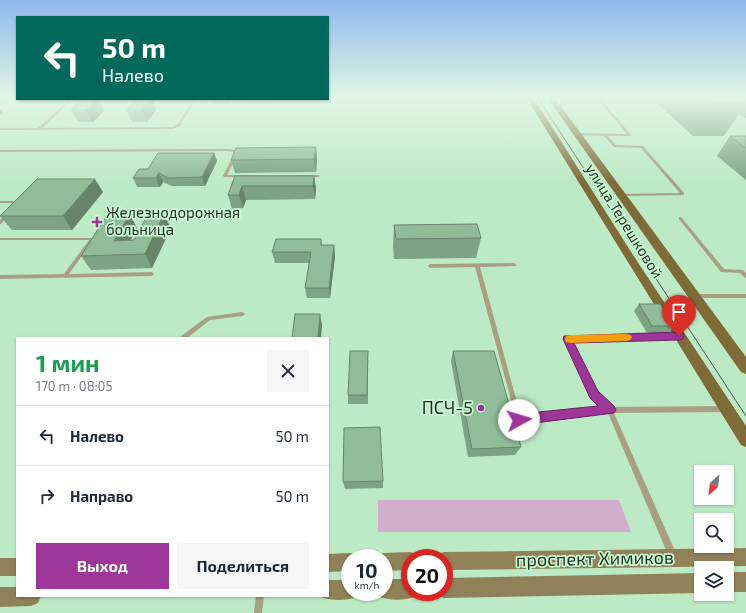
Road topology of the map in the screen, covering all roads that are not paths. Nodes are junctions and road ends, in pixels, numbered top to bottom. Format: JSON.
{"nodes":[{"id":1,"x":43,"y":126,"type":"edge"},
{"id":2,"x":178,"y":126,"type":"edge"},
{"id":3,"x":546,"y":126,"type":"edge"},
{"id":4,"x":571,"y":126,"type":"edge"},
{"id":5,"x":621,"y":126,"type":"edge"},
{"id":6,"x":0,"y":129,"type":"edge"},
{"id":7,"x":39,"y":129,"type":"junction"},
{"id":8,"x":577,"y":134,"type":"junction"},
{"id":9,"x":605,"y":135,"type":"junction"},
{"id":10,"x":0,"y":151,"type":"edge"},
{"id":11,"x":240,"y":176,"type":"junction"},
{"id":12,"x":318,"y":176,"type":"dead end"},
{"id":13,"x":236,"y":184,"type":"edge"},
{"id":14,"x":621,"y":195,"type":"junction"},
{"id":15,"x":0,"y":202,"type":"edge"},
{"id":16,"x":14,"y":208,"type":"edge"},
{"id":17,"x":10,"y":213,"type":"edge"},
{"id":18,"x":680,"y":218,"type":"dead end"},
{"id":19,"x":0,"y":223,"type":"edge"},
{"id":20,"x":0,"y":240,"type":"edge"},
{"id":21,"x":514,"y":265,"type":"dead end"},
{"id":22,"x":430,"y":266,"type":"dead end"},
{"id":23,"x":477,"y":266,"type":"junction"},
{"id":24,"x":744,"y":271,"type":"edge"},
{"id":25,"x":152,"y":274,"type":"dead end"},
{"id":26,"x":0,"y":276,"type":"edge"},
{"id":27,"x":66,"y":276,"type":"junction"},
{"id":28,"x":746,"y":276,"type":"edge"},
{"id":29,"x":694,"y":296,"type":"junction"},
{"id":30,"x":746,"y":296,"type":"edge"},
{"id":31,"x":242,"y":314,"type":"dead end"},
{"id":32,"x":679,"y":336,"type":"junction"},
{"id":33,"x":184,"y":337,"type":"edge"},
{"id":34,"x":746,"y":368,"type":"edge"},
{"id":35,"x":726,"y":409,"type":"junction"},
{"id":36,"x":610,"y":410,"type":"junction"},
{"id":37,"x":746,"y":440,"type":"edge"},
{"id":38,"x":746,"y":557,"type":"edge"},
{"id":39,"x":673,"y":558,"type":"junction"},
{"id":40,"x":453,"y":561,"type":"edge"},
{"id":41,"x":341,"y":562,"type":"edge"},
{"id":42,"x":329,"y":563,"type":"edge"},
{"id":43,"x":0,"y":567,"type":"edge"},
{"id":44,"x":16,"y":567,"type":"edge"},
{"id":45,"x":734,"y":582,"type":"edge"},
{"id":46,"x":746,"y":582,"type":"edge"},
{"id":47,"x":694,"y":583,"type":"edge"},
{"id":48,"x":453,"y":588,"type":"edge"},
{"id":49,"x":329,"y":590,"type":"edge"},
{"id":50,"x":341,"y":590,"type":"edge"},
{"id":51,"x":16,"y":596,"type":"edge"},
{"id":52,"x":0,"y":597,"type":"edge"},
{"id":53,"x":260,"y":597,"type":"edge"},
{"id":54,"x":258,"y":613,"type":"edge"}],
"edges":[{"from":1,"to":7,"type":"lane"},
{"from":2,"to":7,"type":"lane"},
{"from":3,"to":32,"type":"main road","name":"улица Терешковой"},
{"from":4,"to":8,"type":"main road","name":"улица Терешковой"},
{"from":5,"to":9,"type":"lane"},
{"from":6,"to":7,"type":"lane"},
{"from":8,"to":9,"type":"lane"},
{"from":8,"to":14,"type":"main road","name":"улица Терешковой"},
{"from":9,"to":14,"type":"lane"},
{"from":10,"to":11,"type":"lane"},
{"from":11,"to":12,"type":"lane"},
{"from":11,"to":13,"type":"lane"},
{"from":14,"to":29,"type":"main road","name":"улица Терешковой"},
{"from":15,"to":16,"type":"lane"},
{"from":17,"to":19,"type":"lane"},
{"from":18,"to":24,"type":"lane"},
{"from":20,"to":27,"type":"lane"},
{"from":21,"to":23,"type":"lane"},
{"from":22,"to":23,"type":"lane"},
{"from":23,"to":36,"type":"lane"},
{"from":24,"to":28,"type":"lane"},
{"from":25,"to":27,"type":"lane"},
{"from":26,"to":27,"type":"lane"},
{"from":29,"to":30,"type":"lane"},
{"from":29,"to":34,"type":"main road","name":"улица Терешковой"},
{"from":31,"to":33,"type":"lane"},
{"from":32,"to":35,"type":"main road","name":"улица Терешковой"},
{"from":32,"to":36,"type":"lane"},
{"from":35,"to":36,"type":"lane"},
{"from":35,"to":37,"type":"main road","name":"улица Терешковой"},
{"from":36,"to":39,"type":"lane"},
{"from":38,"to":39,"type":"main road","name":"проспект Химиков"},
{"from":39,"to":40,"type":"main road","name":"проспект Химиков"},
{"from":41,"to":42,"type":"main road"},
{"from":43,"to":44,"type":"main road"},
{"from":45,"to":46,"type":"main road"},
{"from":47,"to":48,"type":"main road","name":"проспект Химиков"},
{"from":49,"to":50,"type":"main road"},
{"from":51,"to":52,"type":"main road"},
{"from":53,"to":54,"type":"lane"}]}
